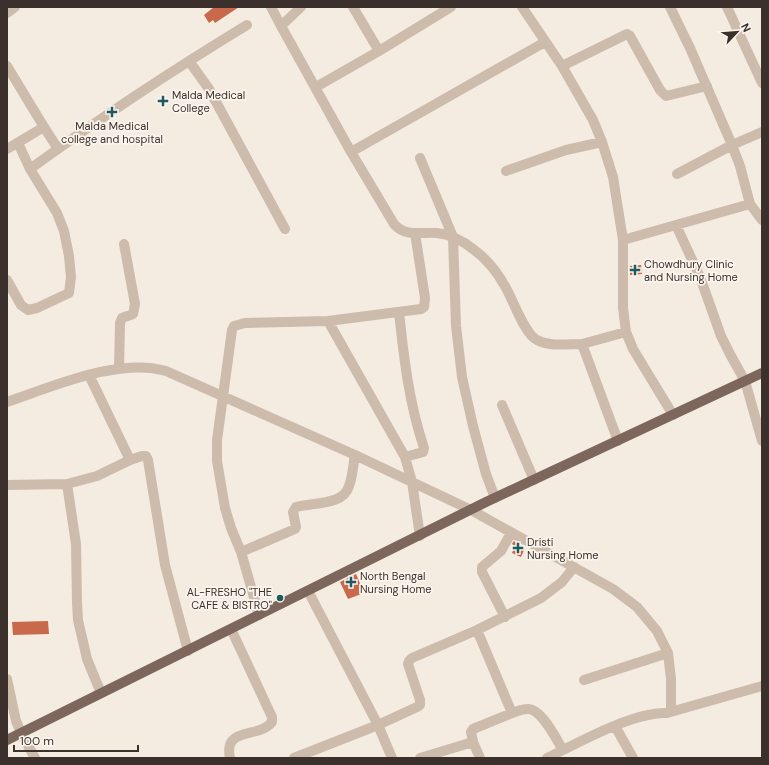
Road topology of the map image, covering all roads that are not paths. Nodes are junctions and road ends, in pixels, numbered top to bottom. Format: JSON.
{"nodes":[{"id":1,"x":15,"y":7,"type":"edge"},
{"id":2,"x":271,"y":7,"type":"edge"},
{"id":3,"x":300,"y":7,"type":"edge"},
{"id":4,"x":353,"y":7,"type":"edge"},
{"id":5,"x":450,"y":7,"type":"edge"},
{"id":6,"x":522,"y":7,"type":"edge"},
{"id":7,"x":670,"y":7,"type":"edge"},
{"id":8,"x":727,"y":7,"type":"edge"},
{"id":9,"x":7,"y":13,"type":"edge"},
{"id":10,"x":247,"y":25,"type":"dead end"},
{"id":11,"x":281,"y":26,"type":"junction"},
{"id":12,"x":545,"y":42,"type":"junction"},
{"id":13,"x":379,"y":51,"type":"junction"},
{"id":14,"x":189,"y":61,"type":"junction"},
{"id":15,"x":7,"y":66,"type":"edge"},
{"id":16,"x":562,"y":66,"type":"junction"},
{"id":17,"x":762,"y":83,"type":"edge"},
{"id":18,"x":707,"y":86,"type":"junction"},
{"id":19,"x":316,"y":87,"type":"junction"},
{"id":20,"x":44,"y":127,"type":"junction"},
{"id":21,"x":762,"y":132,"type":"edge"},
{"id":22,"x":602,"y":142,"type":"junction"},
{"id":23,"x":18,"y":143,"type":"junction"},
{"id":24,"x":732,"y":145,"type":"junction"},
{"id":25,"x":58,"y":149,"type":"junction"},
{"id":26,"x":7,"y":150,"type":"edge"},
{"id":27,"x":352,"y":152,"type":"junction"},
{"id":28,"x":420,"y":158,"type":"dead end"},
{"id":29,"x":30,"y":169,"type":"junction"},
{"id":30,"x":506,"y":171,"type":"dead end"},
{"id":31,"x":677,"y":174,"type":"dead end"},
{"id":32,"x":750,"y":204,"type":"junction"},
{"id":33,"x":762,"y":220,"type":"edge"},
{"id":34,"x":676,"y":224,"type":"junction"},
{"id":35,"x":285,"y":229,"type":"dead end"},
{"id":36,"x":415,"y":233,"type":"junction"},
{"id":37,"x":453,"y":237,"type":"junction"},
{"id":38,"x":623,"y":240,"type":"junction"},
{"id":39,"x":124,"y":244,"type":"dead end"},
{"id":40,"x":7,"y":280,"type":"edge"},
{"id":41,"x":399,"y":312,"type":"junction"},
{"id":42,"x":328,"y":321,"type":"junction"},
{"id":43,"x":626,"y":332,"type":"junction"},
{"id":44,"x":582,"y":344,"type":"junction"},
{"id":45,"x":119,"y":369,"type":"junction"},
{"id":46,"x":762,"y":373,"type":"edge"},
{"id":47,"x":89,"y":375,"type":"junction"},
{"id":48,"x":746,"y":381,"type":"junction"},
{"id":49,"x":223,"y":397,"type":"junction"},
{"id":50,"x":7,"y":402,"type":"edge"},
{"id":51,"x":502,"y":405,"type":"dead end"},
{"id":52,"x":673,"y":415,"type":"junction"},
{"id":53,"x":618,"y":441,"type":"junction"},
{"id":54,"x":762,"y":441,"type":"edge"},
{"id":55,"x":355,"y":455,"type":"junction"},
{"id":56,"x":405,"y":457,"type":"junction"},
{"id":57,"x":130,"y":460,"type":"junction"},
{"id":58,"x":534,"y":480,"type":"junction"},
{"id":59,"x":412,"y":482,"type":"junction"},
{"id":60,"x":67,"y":484,"type":"junction"},
{"id":61,"x":7,"y":486,"type":"edge"},
{"id":62,"x":495,"y":498,"type":"junction"},
{"id":63,"x":471,"y":510,"type":"junction"},
{"id":64,"x":511,"y":533,"type":"junction"},
{"id":65,"x":420,"y":536,"type":"junction"},
{"id":66,"x":241,"y":552,"type":"junction"},
{"id":67,"x":574,"y":567,"type":"junction"},
{"id":68,"x":308,"y":591,"type":"junction"},
{"id":69,"x":259,"y":615,"type":"junction"},
{"id":70,"x":504,"y":617,"type":"junction"},
{"id":71,"x":231,"y":629,"type":"junction"},
{"id":72,"x":477,"y":630,"type":"junction"},
{"id":73,"x":188,"y":651,"type":"junction"},
{"id":74,"x":668,"y":653,"type":"junction"},
{"id":75,"x":7,"y":679,"type":"edge"},
{"id":76,"x":762,"y":679,"type":"edge"},
{"id":77,"x":584,"y":680,"type":"dead end"},
{"id":78,"x":762,"y":686,"type":"edge"},
{"id":79,"x":101,"y":693,"type":"junction"},
{"id":80,"x":671,"y":707,"type":"junction"},
{"id":81,"x":512,"y":713,"type":"junction"},
{"id":82,"x":660,"y":713,"type":"junction"},
{"id":83,"x":378,"y":725,"type":"junction"},
{"id":84,"x":615,"y":726,"type":"junction"},
{"id":85,"x":21,"y":733,"type":"junction"},
{"id":86,"x":7,"y":740,"type":"edge"},
{"id":87,"x":473,"y":742,"type":"junction"},
{"id":88,"x":563,"y":750,"type":"junction"},
{"id":89,"x":36,"y":758,"type":"edge"},
{"id":90,"x":230,"y":758,"type":"edge"},
{"id":91,"x":294,"y":758,"type":"edge"},
{"id":92,"x":392,"y":758,"type":"edge"},
{"id":93,"x":420,"y":758,"type":"edge"},
{"id":94,"x":480,"y":758,"type":"edge"},
{"id":95,"x":547,"y":758,"type":"edge"},
{"id":96,"x":633,"y":758,"type":"edge"}],
"edges":[{"from":1,"to":9,"type":"street"},
{"from":2,"to":11,"type":"street"},
{"from":3,"to":11,"type":"street"},
{"from":4,"to":13,"type":"street"},
{"from":5,"to":13,"type":"street"},
{"from":6,"to":12,"type":"street"},
{"from":7,"to":18,"type":"street"},
{"from":8,"to":17,"type":"street"},
{"from":10,"to":14,"type":"street"},
{"from":11,"to":19,"type":"street"},
{"from":12,"to":16,"type":"street"},
{"from":12,"to":27,"type":"street"},
{"from":13,"to":19,"type":"street"},
{"from":14,"to":25,"type":"street"},
{"from":14,"to":35,"type":"street"},
{"from":15,"to":20,"type":"street"},
{"from":16,"to":18,"type":"street"},
{"from":16,"to":22,"type":"street"},
{"from":18,"to":24,"type":"street"},
{"from":19,"to":27,"type":"street"},
{"from":20,"to":23,"type":"street"},
{"from":20,"to":25,"type":"street"},
{"from":21,"to":24,"type":"street"},
{"from":22,"to":30,"type":"street"},
{"from":22,"to":38,"type":"street"},
{"from":23,"to":26,"type":"street"},
{"from":23,"to":29,"type":"street"},
{"from":24,"to":31,"type":"street"},
{"from":24,"to":32,"type":"street"},
{"from":25,"to":29,"type":"street"},
{"from":27,"to":36,"type":"street"},
{"from":28,"to":37,"type":"street"},
{"from":29,"to":40,"type":"street"},
{"from":32,"to":33,"type":"street"},
{"from":32,"to":34,"type":"street"},
{"from":34,"to":38,"type":"street"},
{"from":34,"to":48,"type":"street"},
{"from":36,"to":37,"type":"street"},
{"from":36,"to":41,"type":"street"},
{"from":37,"to":44,"type":"street"},
{"from":37,"to":62,"type":"street"},
{"from":38,"to":43,"type":"street"},
{"from":39,"to":45,"type":"street"},
{"from":41,"to":42,"type":"street"},
{"from":41,"to":56,"type":"street"},
{"from":42,"to":49,"type":"street"},
{"from":42,"to":56,"type":"street"},
{"from":43,"to":44,"type":"street"},
{"from":43,"to":52,"type":"street"},
{"from":44,"to":53,"type":"street"},
{"from":45,"to":47,"type":"street"},
{"from":45,"to":49,"type":"street"},
{"from":46,"to":48,"type":"main road"},
{"from":47,"to":50,"type":"street"},
{"from":47,"to":57,"type":"street"},
{"from":48,"to":52,"type":"main road"},
{"from":48,"to":54,"type":"street"},
{"from":49,"to":55,"type":"street"},
{"from":49,"to":66,"type":"street"},
{"from":51,"to":58,"type":"street"},
{"from":52,"to":53,"type":"main road"},
{"from":53,"to":58,"type":"main road"},
{"from":55,"to":59,"type":"street"},
{"from":55,"to":66,"type":"street"},
{"from":56,"to":59,"type":"street"},
{"from":57,"to":60,"type":"street"},
{"from":57,"to":73,"type":"street"},
{"from":58,"to":62,"type":"main road"},
{"from":59,"to":63,"type":"street"},
{"from":59,"to":65,"type":"street"},
{"from":60,"to":61,"type":"street"},
{"from":60,"to":79,"type":"street"},
{"from":62,"to":63,"type":"main road"},
{"from":63,"to":64,"type":"street"},
{"from":63,"to":65,"type":"main road"},
{"from":64,"to":67,"type":"street"},
{"from":64,"to":70,"type":"street"},
{"from":65,"to":68,"type":"main road"},
{"from":66,"to":69,"type":"street"},
{"from":67,"to":70,"type":"street"},
{"from":67,"to":74,"type":"street"},
{"from":68,"to":69,"type":"main road"},
{"from":68,"to":83,"type":"street"},
{"from":69,"to":71,"type":"main road"},
{"from":70,"to":72,"type":"street"},
{"from":71,"to":73,"type":"main road"},
{"from":71,"to":90,"type":"street"},
{"from":72,"to":81,"type":"street"},
{"from":72,"to":83,"type":"street"},
{"from":73,"to":79,"type":"main road"},
{"from":74,"to":77,"type":"street"},
{"from":74,"to":80,"type":"street"},
{"from":75,"to":85,"type":"street"},
{"from":76,"to":80,"type":"street"},
{"from":78,"to":82,"type":"street"},
{"from":79,"to":85,"type":"main road"},
{"from":80,"to":82,"type":"street"},
{"from":81,"to":87,"type":"street"},
{"from":81,"to":88,"type":"street"},
{"from":82,"to":84,"type":"street"},
{"from":83,"to":91,"type":"street"},
{"from":83,"to":92,"type":"street"},
{"from":84,"to":88,"type":"street"},
{"from":84,"to":96,"type":"street"},
{"from":85,"to":86,"type":"main road"},
{"from":85,"to":89,"type":"street"},
{"from":87,"to":93,"type":"street"},
{"from":87,"to":94,"type":"street"},
{"from":88,"to":95,"type":"street"}]}
